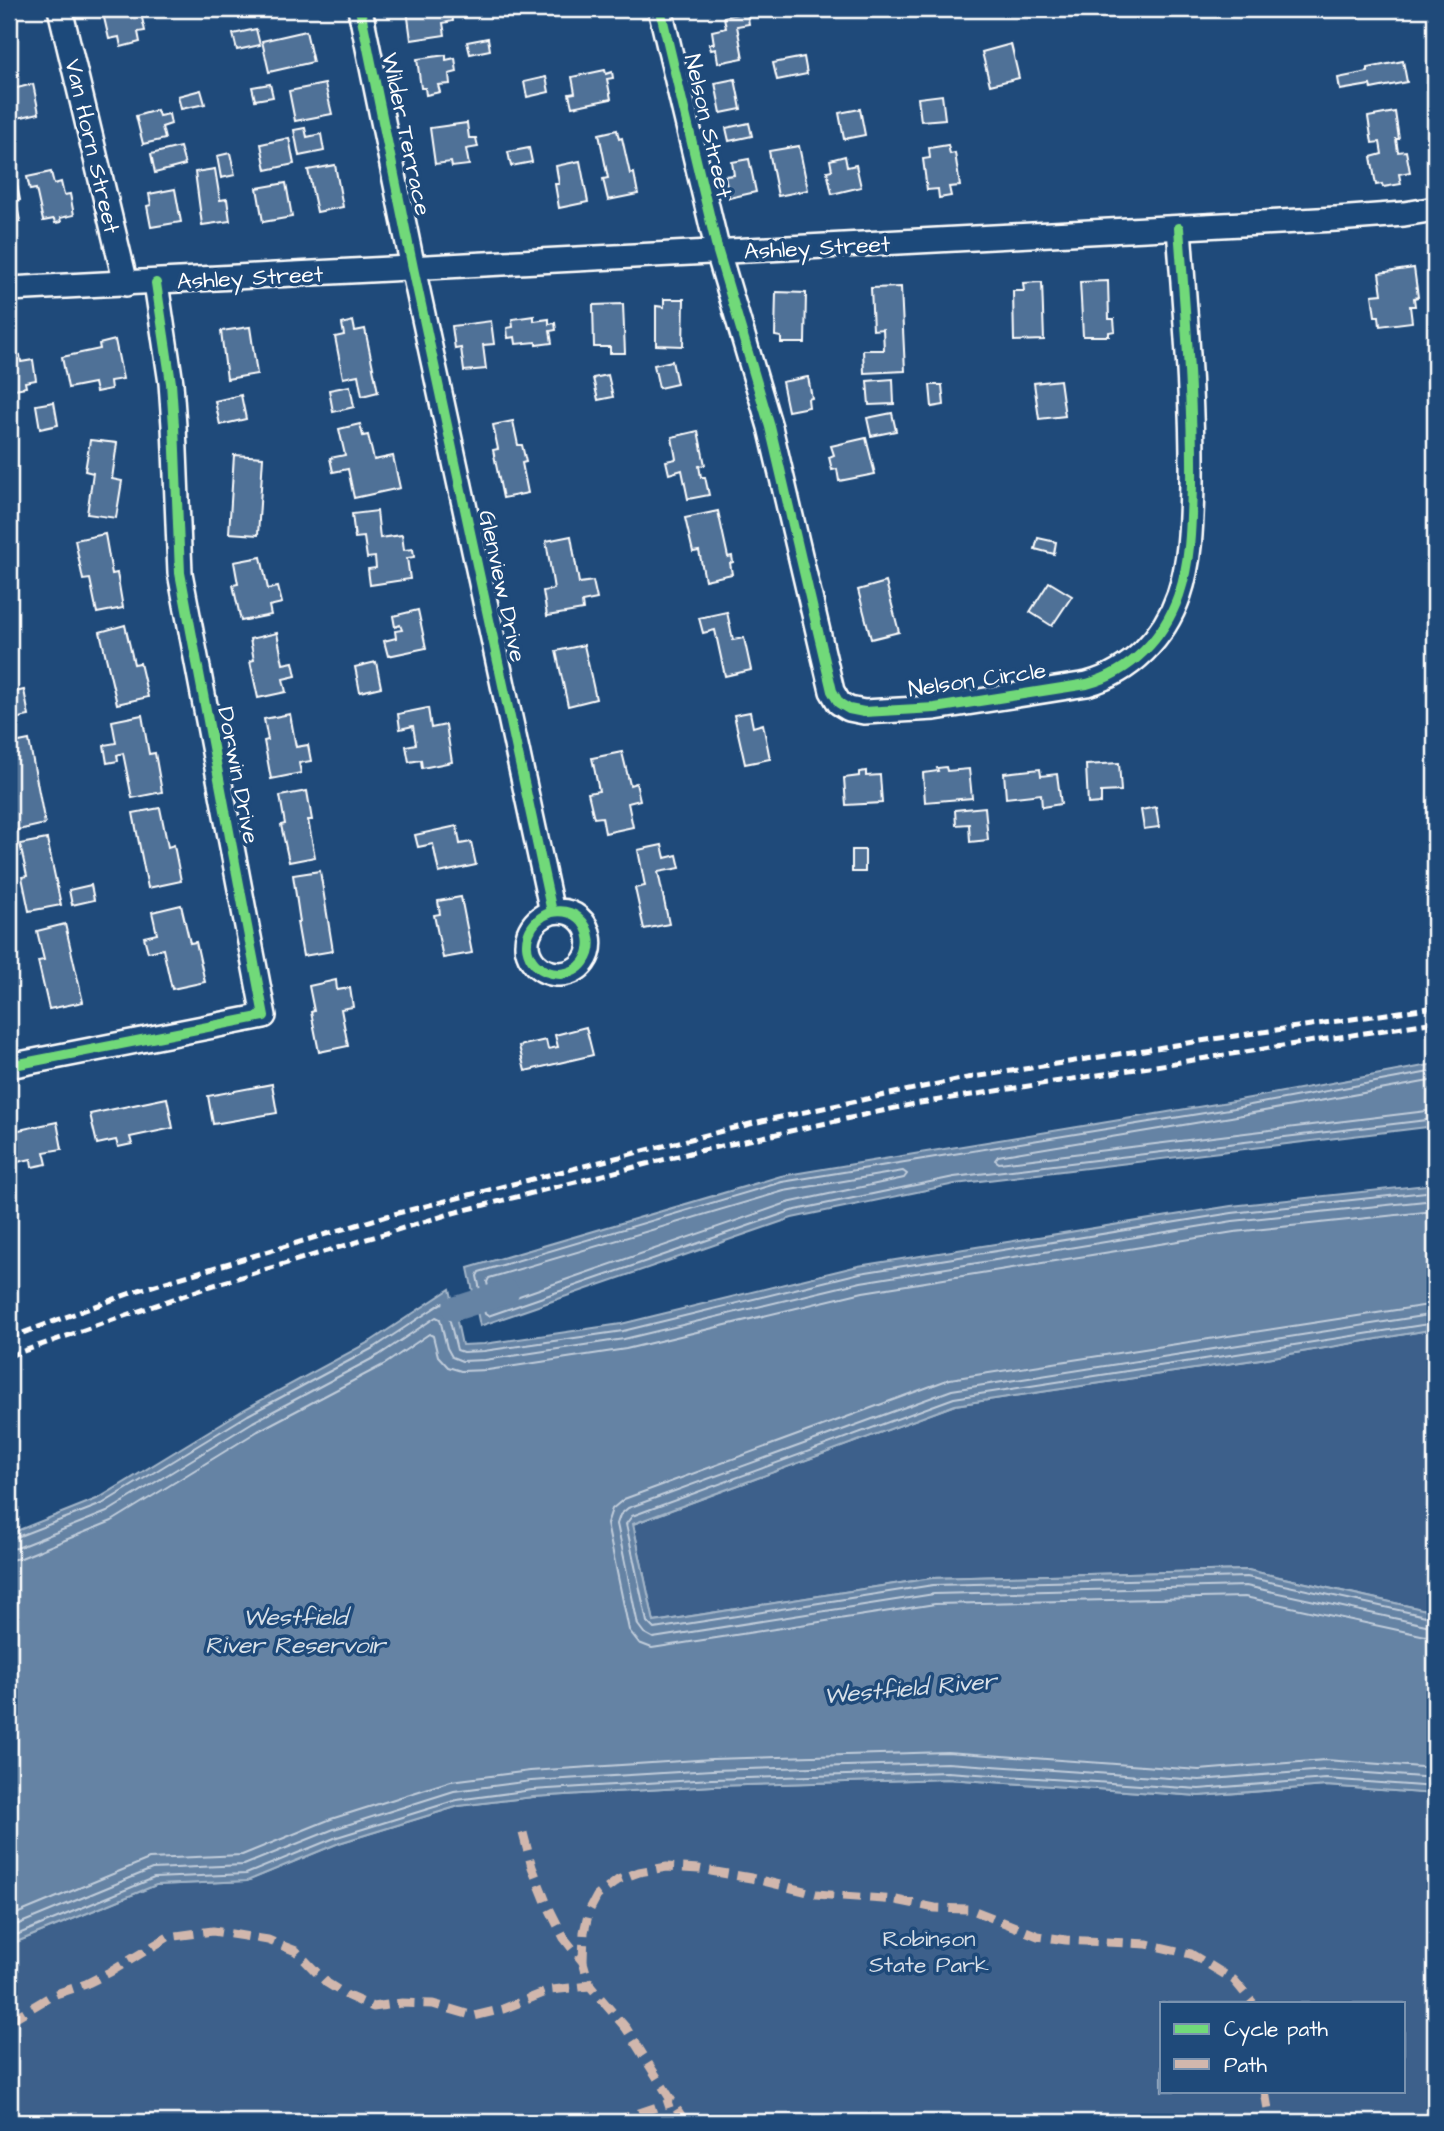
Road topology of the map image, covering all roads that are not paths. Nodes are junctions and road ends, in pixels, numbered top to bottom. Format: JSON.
{"nodes":[{"id":1,"x":60,"y":9,"type":"edge"},
{"id":2,"x":360,"y":9,"type":"edge"},
{"id":3,"x":660,"y":9,"type":"edge"},
{"id":4,"x":1435,"y":209,"type":"edge"},
{"id":5,"x":1179,"y":228,"type":"junction"},
{"id":6,"x":718,"y":252,"type":"junction"},
{"id":7,"x":413,"y":268,"type":"junction"},
{"id":8,"x":156,"y":283,"type":"junction"},
{"id":9,"x":127,"y":284,"type":"junction"},
{"id":10,"x":9,"y":289,"type":"edge"},
{"id":11,"x":552,"y":912,"type":"dead end"},
{"id":12,"x":9,"y":1066,"type":"edge"}],
"edges":[{"from":1,"to":9,"type":"street","name":"Van Horn Street"},
{"from":2,"to":7,"type":"street","name":"Wilder Terrace"},
{"from":3,"to":6,"type":"street","name":"Nelson Street"},
{"from":4,"to":5,"type":"street","name":"Ashley Street"},
{"from":5,"to":6,"type":"street","name":"Ashley Street"},
{"from":5,"to":6,"type":"street","name":"Nelson Circle"},
{"from":6,"to":7,"type":"street","name":"Ashley Street"},
{"from":7,"to":8,"type":"street","name":"Ashley Street"},
{"from":7,"to":11,"type":"street","name":"Glenview Drive"},
{"from":8,"to":9,"type":"street","name":"Ashley Street"},
{"from":8,"to":12,"type":"street","name":"Dorwin Drive"},
{"from":9,"to":10,"type":"street","name":"Ashley Street"}]}
